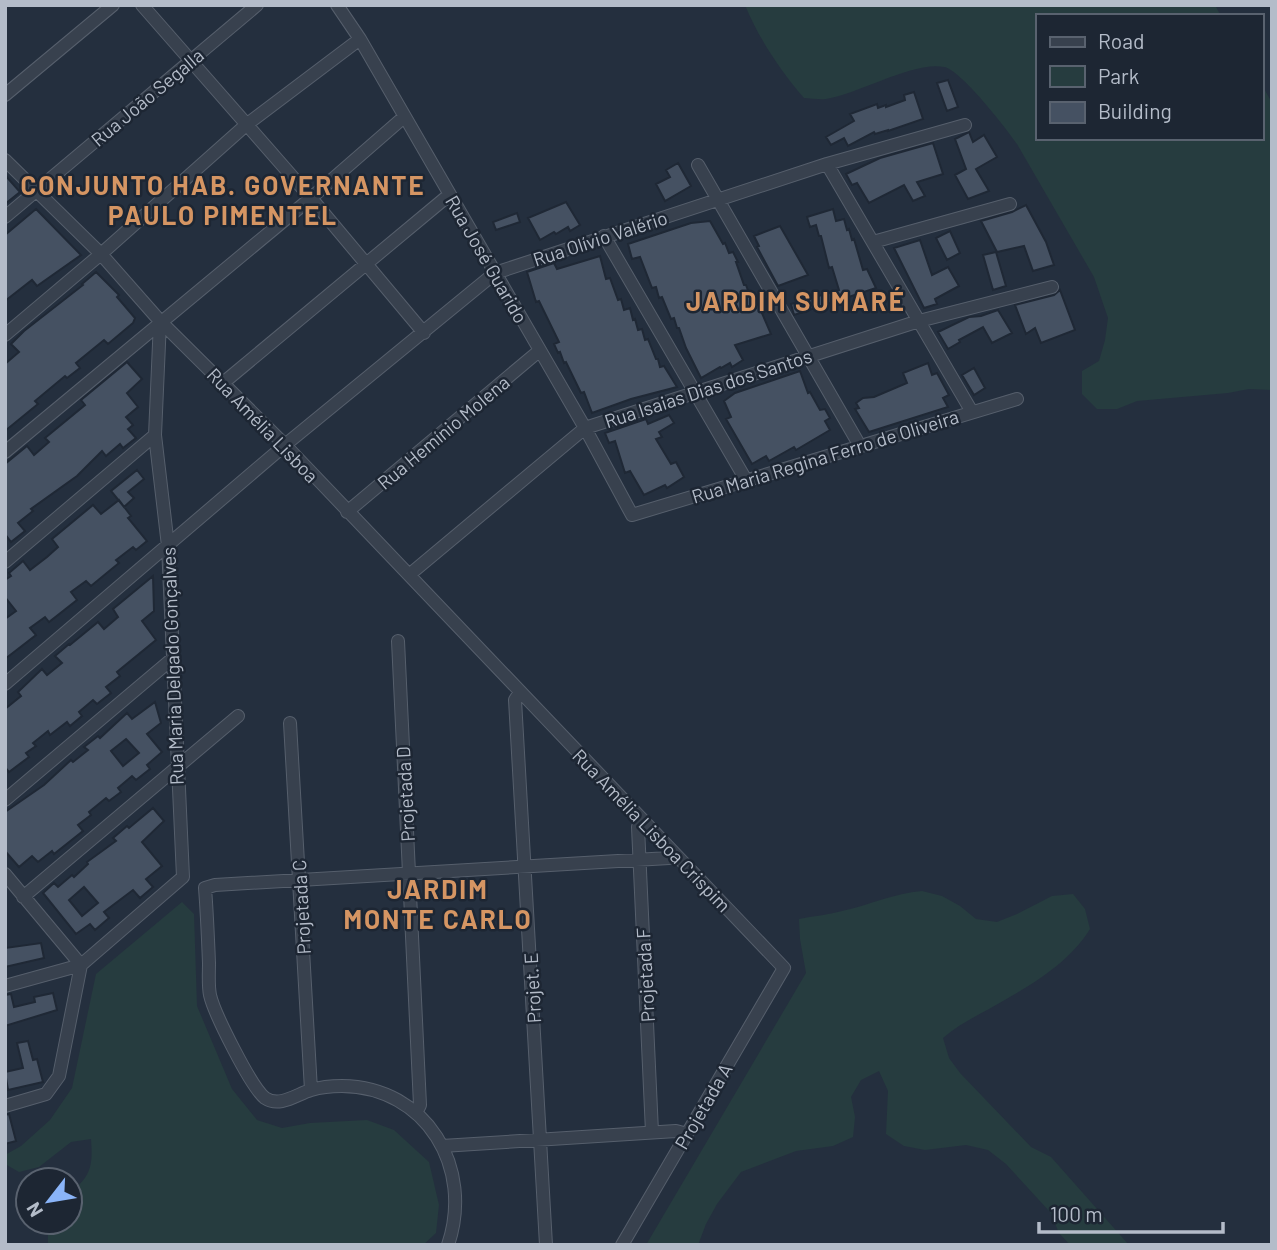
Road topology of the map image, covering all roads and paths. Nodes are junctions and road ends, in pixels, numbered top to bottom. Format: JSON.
{"nodes":[{"id":1,"x":113,"y":5,"type":"edge"},
{"id":2,"x":142,"y":5,"type":"edge"},
{"id":3,"x":257,"y":5,"type":"edge"},
{"id":4,"x":337,"y":5,"type":"edge"},
{"id":5,"x":360,"y":39,"type":"junction"},
{"id":6,"x":189,"y":61,"type":"junction"},
{"id":7,"x":5,"y":95,"type":"edge"},
{"id":8,"x":404,"y":117,"type":"junction"},
{"id":9,"x":246,"y":125,"type":"junction"},
{"id":10,"x":965,"y":125,"type":"dead end"},
{"id":11,"x":5,"y":160,"type":"edge"},
{"id":12,"x":827,"y":164,"type":"junction"},
{"id":13,"x":698,"y":165,"type":"dead end"},
{"id":14,"x":36,"y":191,"type":"junction"},
{"id":15,"x":449,"y":195,"type":"junction"},
{"id":16,"x":311,"y":198,"type":"junction"},
{"id":17,"x":718,"y":200,"type":"junction"},
{"id":18,"x":1010,"y":204,"type":"dead end"},
{"id":19,"x":5,"y":217,"type":"edge"},
{"id":20,"x":604,"y":236,"type":"junction"},
{"id":21,"x":873,"y":242,"type":"junction"},
{"id":22,"x":101,"y":254,"type":"junction"},
{"id":23,"x":366,"y":265,"type":"junction"},
{"id":24,"x":495,"y":273,"type":"junction"},
{"id":25,"x":1052,"y":286,"type":"dead end"},
{"id":26,"x":160,"y":321,"type":"junction"},
{"id":27,"x":919,"y":321,"type":"junction"},
{"id":28,"x":424,"y":333,"type":"junction"},
{"id":29,"x":5,"y":335,"type":"edge"},
{"id":30,"x":540,"y":351,"type":"junction"},
{"id":31,"x":807,"y":356,"type":"junction"},
{"id":32,"x":223,"y":383,"type":"junction"},
{"id":33,"x":697,"y":392,"type":"junction"},
{"id":34,"x":1017,"y":399,"type":"dead end"},
{"id":35,"x":972,"y":411,"type":"junction"},
{"id":36,"x":585,"y":428,"type":"junction"},
{"id":37,"x":155,"y":435,"type":"junction"},
{"id":38,"x":285,"y":446,"type":"junction"},
{"id":39,"x":860,"y":446,"type":"junction"},
{"id":40,"x":5,"y":452,"type":"edge"},
{"id":41,"x":746,"y":480,"type":"junction"},
{"id":42,"x":347,"y":512,"type":"junction"},
{"id":43,"x":632,"y":515,"type":"joint"},
{"id":44,"x":168,"y":547,"type":"junction"},
{"id":45,"x":7,"y":558,"type":"edge"},
{"id":46,"x":409,"y":575,"type":"junction"},
{"id":47,"x":398,"y":641,"type":"dead end"},
{"id":48,"x":172,"y":659,"type":"junction"},
{"id":49,"x":5,"y":684,"type":"edge"},
{"id":50,"x":520,"y":692,"type":"junction"},
{"id":51,"x":238,"y":716,"type":"dead end"},
{"id":52,"x":290,"y":723,"type":"dead end"},
{"id":53,"x":176,"y":768,"type":"junction"},
{"id":54,"x":5,"y":800,"type":"edge"},
{"id":55,"x":642,"y":819,"type":"junction"},
{"id":56,"x":675,"y":854,"type":"junction"},
{"id":57,"x":639,"y":860,"type":"junction"},
{"id":58,"x":525,"y":867,"type":"junction"},
{"id":59,"x":409,"y":873,"type":"junction"},
{"id":60,"x":5,"y":874,"type":"edge"},
{"id":61,"x":299,"y":880,"type":"junction"},
{"id":62,"x":23,"y":897,"type":"junction"},
{"id":63,"x":81,"y":965,"type":"junction"},
{"id":64,"x":784,"y":968,"type":"joint"},
{"id":65,"x":5,"y":986,"type":"edge"},
{"id":66,"x":311,"y":1090,"type":"junction"},
{"id":67,"x":5,"y":1106,"type":"edge"},
{"id":68,"x":416,"y":1113,"type":"junction"},
{"id":69,"x":652,"y":1132,"type":"junction"},
{"id":70,"x":687,"y":1134,"type":"junction"},
{"id":71,"x":540,"y":1139,"type":"junction"},
{"id":72,"x":442,"y":1146,"type":"junction"},
{"id":73,"x":448,"y":1245,"type":"edge"},
{"id":74,"x":546,"y":1245,"type":"edge"},
{"id":75,"x":622,"y":1245,"type":"edge"}],
"edges":[{"from":1,"to":7,"type":"street"},
{"from":2,"to":6,"type":"street"},
{"from":3,"to":6,"type":"street","name":"Rua João Segalla"},
{"from":4,"to":5,"type":"street","name":"Rua José Guarido"},
{"from":5,"to":8,"type":"street","name":"Rua José Guarido"},
{"from":5,"to":9,"type":"street"},
{"from":6,"to":9,"type":"street"},
{"from":6,"to":14,"type":"street","name":"Rua João Segalla"},
{"from":8,"to":15,"type":"street","name":"Rua José Guarido"},
{"from":8,"to":16,"type":"street"},
{"from":9,"to":16,"type":"street"},
{"from":9,"to":22,"type":"street"},
{"from":10,"to":12,"type":"street","name":"Rua Olívio Valério"},
{"from":11,"to":14,"type":"street","name":"Rua Amélia Lisboa"},
{"from":12,"to":17,"type":"street","name":"Rua Olívio Valério"},
{"from":12,"to":21,"type":"street"},
{"from":13,"to":17,"type":"street"},
{"from":14,"to":19,"type":"street","name":"Rua João Segalla"},
{"from":14,"to":22,"type":"street","name":"Rua Amélia Lisboa"},
{"from":15,"to":23,"type":"street"},
{"from":15,"to":24,"type":"street","name":"Rua José Guarido"},
{"from":16,"to":23,"type":"street"},
{"from":16,"to":26,"type":"street"},
{"from":17,"to":20,"type":"street","name":"Rua Olívio Valério"},
{"from":17,"to":31,"type":"street"},
{"from":18,"to":21,"type":"street"},
{"from":20,"to":24,"type":"street","name":"Rua Olívio Valério"},
{"from":20,"to":33,"type":"street"},
{"from":21,"to":27,"type":"street"},
{"from":22,"to":26,"type":"street","name":"Rua Amélia Lisboa"},
{"from":22,"to":29,"type":"street"},
{"from":23,"to":28,"type":"street"},
{"from":23,"to":32,"type":"street"},
{"from":24,"to":28,"type":"street","name":"Rua Olívio Valério"},
{"from":24,"to":30,"type":"street","name":"Rua José Guarido"},
{"from":25,"to":27,"type":"street","name":"Rua Isaias Dias dos Santos"},
{"from":26,"to":32,"type":"street","name":"Rua Amélia Lisboa"},
{"from":26,"to":37,"type":"street","name":"Rua Maria Delgado Gonçalves"},
{"from":26,"to":40,"type":"street"},
{"from":27,"to":31,"type":"street","name":"Rua Isaias Dias dos Santos"},
{"from":27,"to":35,"type":"street"},
{"from":28,"to":38,"type":"street","name":"Rua Olívio Valério"},
{"from":30,"to":36,"type":"street","name":"Rua José Guarido"},
{"from":30,"to":42,"type":"street","name":"Rua Hemínio Molena"},
{"from":31,"to":33,"type":"street","name":"Rua Isaias Dias dos Santos"},
{"from":31,"to":39,"type":"street"},
{"from":32,"to":38,"type":"street","name":"Rua Amélia Lisboa"},
{"from":33,"to":36,"type":"street","name":"Rua Isaias Dias dos Santos"},
{"from":33,"to":41,"type":"street"},
{"from":34,"to":35,"type":"street","name":"Rua Maria Regina Ferro de Oliveira"},
{"from":35,"to":39,"type":"street","name":"Rua Maria Regina Ferro de Oliveira"},
{"from":36,"to":43,"type":"street","name":"Rua José Guarido"},
{"from":36,"to":46,"type":"street","name":"Rua Isaias Dias dos Santos"},
{"from":37,"to":44,"type":"street","name":"Rua Maria Delgado Gonçalves"},
{"from":37,"to":45,"type":"street"},
{"from":38,"to":42,"type":"street","name":"Rua Amélia Lisboa"},
{"from":38,"to":44,"type":"street","name":"Rua Olívio Valério"},
{"from":39,"to":41,"type":"street","name":"Rua Maria Regina Ferro de Oliveira"},
{"from":41,"to":43,"type":"street","name":"Rua Maria Regina Ferro de Oliveira"},
{"from":42,"to":46,"type":"street","name":"Rua Amélia Lisboa"},
{"from":44,"to":48,"type":"street","name":"Rua Maria Delgado Gonçalves"},
{"from":44,"to":49,"type":"street","name":"Rua Olívio Valério"},
{"from":46,"to":50,"type":"street","name":"Rua Amélia Lisboa"},
{"from":47,"to":59,"type":"street","name":"Projetada D"},
{"from":48,"to":53,"type":"street","name":"Rua Maria Delgado Gonçalves"},
{"from":48,"to":54,"type":"street"},
{"from":50,"to":55,"type":"street","name":"Rua Amélia Lisboa Crispim"},
{"from":50,"to":58,"type":"street","name":"Projet. E"},
{"from":51,"to":53,"type":"street"},
{"from":52,"to":61,"type":"street","name":"Projetada C"},
{"from":53,"to":62,"type":"street"},
{"from":53,"to":63,"type":"street","name":"Rua Maria Delgado Gonçalves"},
{"from":55,"to":56,"type":"street","name":"Rua Amélia Lisboa Crispim"},
{"from":55,"to":57,"type":"street","name":"Projetada F"},
{"from":56,"to":57,"type":"street"},
{"from":56,"to":64,"type":"street","name":"Rua Amélia Lisboa Crispim"},
{"from":57,"to":58,"type":"street"},
{"from":57,"to":69,"type":"street","name":"Projetada F"},
{"from":58,"to":59,"type":"street"},
{"from":58,"to":71,"type":"street","name":"Projet. E"},
{"from":59,"to":61,"type":"street"},
{"from":59,"to":68,"type":"street","name":"Projetada D"},
{"from":60,"to":62,"type":"street"},
{"from":61,"to":66,"type":"street","name":"Projetada C"},
{"from":61,"to":66,"type":"street"},
{"from":62,"to":63,"type":"street"},
{"from":63,"to":65,"type":"street"},
{"from":63,"to":67,"type":"street"},
{"from":64,"to":70,"type":"street","name":"Projetada A"},
{"from":66,"to":68,"type":"street"},
{"from":68,"to":72,"type":"street"},
{"from":69,"to":70,"type":"street"},
{"from":69,"to":71,"type":"street"},
{"from":70,"to":75,"type":"street","name":"Projetada A"},
{"from":71,"to":72,"type":"street"},
{"from":71,"to":74,"type":"street","name":"Projet. E"},
{"from":72,"to":73,"type":"street"}]}
